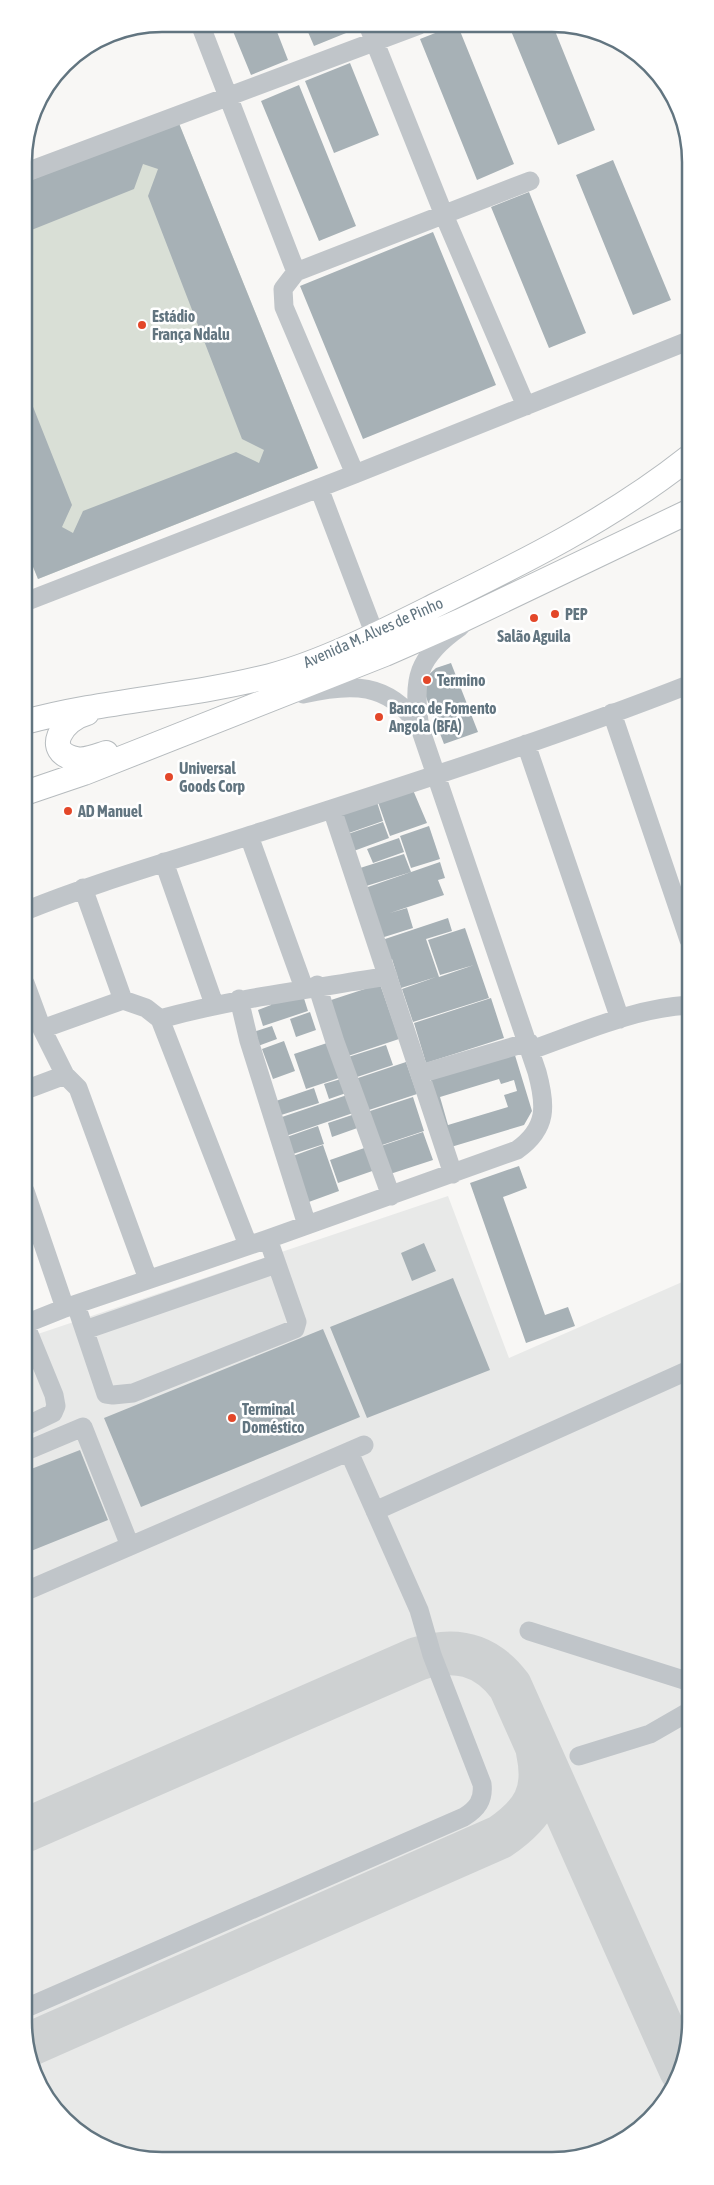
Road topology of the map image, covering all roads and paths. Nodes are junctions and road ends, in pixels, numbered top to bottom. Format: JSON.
{"nodes":[{"id":1,"x":203,"y":33,"type":"edge"},
{"id":2,"x":371,"y":33,"type":"edge"},
{"id":3,"x":227,"y":95,"type":"junction"},
{"id":4,"x":33,"y":170,"type":"edge"},
{"id":5,"x":530,"y":181,"type":"dead end"},
{"id":6,"x":444,"y":215,"type":"junction"},
{"id":7,"x":296,"y":272,"type":"junction"},
{"id":8,"x":682,"y":344,"type":"edge"},
{"id":9,"x":526,"y":406,"type":"junction"},
{"id":10,"x":682,"y":463,"type":"edge"},
{"id":11,"x":355,"y":474,"type":"junction"},
{"id":12,"x":319,"y":488,"type":"junction"},
{"id":13,"x":682,"y":515,"type":"edge"},
{"id":14,"x":33,"y":599,"type":"edge"},
{"id":15,"x":498,"y":603,"type":"junction"},
{"id":16,"x":375,"y":635,"type":"junction"},
{"id":17,"x":682,"y":692,"type":"edge"},
{"id":18,"x":181,"y":693,"type":"junction"},
{"id":19,"x":263,"y":703,"type":"junction"},
{"id":20,"x":612,"y":713,"type":"junction"},
{"id":21,"x":33,"y":720,"type":"edge"},
{"id":22,"x":195,"y":728,"type":"junction"},
{"id":23,"x":420,"y":728,"type":"junction"},
{"id":24,"x":526,"y":744,"type":"junction"},
{"id":25,"x":435,"y":774,"type":"junction"},
{"id":26,"x":33,"y":791,"type":"edge"},
{"id":27,"x":332,"y":809,"type":"junction"},
{"id":28,"x":249,"y":836,"type":"junction"},
{"id":29,"x":164,"y":862,"type":"junction"},
{"id":30,"x":83,"y":888,"type":"junction"},
{"id":31,"x":33,"y":908,"type":"edge"},
{"id":32,"x":682,"y":918,"type":"edge"},
{"id":33,"x":388,"y":976,"type":"junction"},
{"id":34,"x":310,"y":986,"type":"junction"},
{"id":35,"x":239,"y":999,"type":"junction"},
{"id":36,"x":123,"y":1000,"type":"junction"},
{"id":37,"x":214,"y":1004,"type":"junction"},
{"id":38,"x":33,"y":1005,"type":"edge"},
{"id":39,"x":682,"y":1005,"type":"edge"},
{"id":40,"x":160,"y":1018,"type":"junction"},
{"id":41,"x":620,"y":1018,"type":"junction"},
{"id":42,"x":42,"y":1029,"type":"junction"},
{"id":43,"x":530,"y":1046,"type":"junction"},
{"id":44,"x":65,"y":1074,"type":"junction"},
{"id":45,"x":420,"y":1074,"type":"junction"},
{"id":46,"x":33,"y":1087,"type":"edge"},
{"id":47,"x":452,"y":1174,"type":"junction"},
{"id":48,"x":391,"y":1196,"type":"junction"},
{"id":49,"x":33,"y":1211,"type":"edge"},
{"id":50,"x":307,"y":1225,"type":"junction"},
{"id":51,"x":268,"y":1239,"type":"junction"},
{"id":52,"x":248,"y":1245,"type":"junction"},
{"id":53,"x":276,"y":1264,"type":"junction"},
{"id":54,"x":148,"y":1279,"type":"junction"},
{"id":55,"x":71,"y":1306,"type":"junction"},
{"id":56,"x":33,"y":1321,"type":"edge"},
{"id":57,"x":84,"y":1330,"type":"junction"},
{"id":58,"x":33,"y":1355,"type":"edge"},
{"id":59,"x":681,"y":1373,"type":"edge"},
{"id":60,"x":33,"y":1423,"type":"edge"},
{"id":61,"x":33,"y":1448,"type":"edge"},
{"id":62,"x":376,"y":1511,"type":"junction"},
{"id":63,"x":130,"y":1546,"type":"junction"},
{"id":64,"x":33,"y":1588,"type":"edge"},
{"id":65,"x":529,"y":1631,"type":"dead end"},
{"id":66,"x":681,"y":1679,"type":"edge"},
{"id":67,"x":681,"y":1717,"type":"edge"},
{"id":68,"x":579,"y":1756,"type":"dead end"},
{"id":69,"x":33,"y":2005,"type":"edge"}],
"edges":[{"from":1,"to":3,"type":"street"},
{"from":2,"to":3,"type":"street"},
{"from":2,"to":6,"type":"street"},
{"from":3,"to":4,"type":"street"},
{"from":3,"to":7,"type":"street"},
{"from":5,"to":6,"type":"street"},
{"from":6,"to":7,"type":"street"},
{"from":6,"to":9,"type":"street"},
{"from":7,"to":11,"type":"street"},
{"from":8,"to":9,"type":"street"},
{"from":9,"to":11,"type":"street"},
{"from":10,"to":16,"type":"main road","name":"Avenida M. Alves de Pinho"},
{"from":11,"to":12,"type":"street"},
{"from":12,"to":14,"type":"street"},
{"from":12,"to":16,"type":"street"},
{"from":13,"to":15,"type":"main road","name":"Avenida M. Alves de Pinho"},
{"from":15,"to":19,"type":"main road","name":"Avenida M. Alves de Pinho"},
{"from":15,"to":23,"type":"street"},
{"from":16,"to":18,"type":"main road","name":"Avenida M. Alves de Pinho"},
{"from":17,"to":20,"type":"street"},
{"from":18,"to":21,"type":"main road","name":"Avenida M. Alves de Pinho"},
{"from":18,"to":22,"type":"main road"},
{"from":19,"to":22,"type":"main road","name":"Avenida M. Alves de Pinho"},
{"from":19,"to":23,"type":"street"},
{"from":20,"to":24,"type":"street"},
{"from":20,"to":32,"type":"street"},
{"from":22,"to":26,"type":"main road","name":"Avenida M. Alves de Pinho"},
{"from":23,"to":25,"type":"street"},
{"from":24,"to":25,"type":"street"},
{"from":24,"to":41,"type":"street"},
{"from":25,"to":27,"type":"street"},
{"from":25,"to":43,"type":"street"},
{"from":27,"to":28,"type":"street"},
{"from":27,"to":33,"type":"street"},
{"from":28,"to":29,"type":"street"},
{"from":28,"to":34,"type":"street"},
{"from":29,"to":30,"type":"street"},
{"from":29,"to":37,"type":"street"},
{"from":30,"to":31,"type":"street"},
{"from":30,"to":36,"type":"street"},
{"from":33,"to":34,"type":"street"},
{"from":33,"to":45,"type":"street"},
{"from":34,"to":35,"type":"street"},
{"from":34,"to":48,"type":"street"},
{"from":35,"to":37,"type":"street"},
{"from":35,"to":50,"type":"street"},
{"from":36,"to":40,"type":"street"},
{"from":36,"to":42,"type":"street"},
{"from":37,"to":40,"type":"street"},
{"from":38,"to":42,"type":"street"},
{"from":39,"to":41,"type":"street"},
{"from":40,"to":52,"type":"street"},
{"from":41,"to":43,"type":"street"},
{"from":42,"to":44,"type":"street"},
{"from":43,"to":45,"type":"street"},
{"from":43,"to":47,"type":"street"},
{"from":44,"to":46,"type":"street"},
{"from":44,"to":54,"type":"street"},
{"from":45,"to":47,"type":"street"},
{"from":47,"to":48,"type":"street"},
{"from":48,"to":50,"type":"street"},
{"from":49,"to":55,"type":"street"},
{"from":50,"to":51,"type":"street"},
{"from":51,"to":52,"type":"street"},
{"from":51,"to":53,"type":"street"},
{"from":52,"to":54,"type":"street"},
{"from":53,"to":57,"type":"street"},
{"from":53,"to":57,"type":"street"},
{"from":54,"to":55,"type":"street"},
{"from":55,"to":56,"type":"street"},
{"from":55,"to":57,"type":"street"},
{"from":58,"to":60,"type":"street"},
{"from":59,"to":62,"type":"street"},
{"from":61,"to":63,"type":"street"},
{"from":62,"to":63,"type":"street"},
{"from":62,"to":69,"type":"street"},
{"from":63,"to":64,"type":"street"},
{"from":65,"to":66,"type":"street"},
{"from":67,"to":68,"type":"street"}]}
